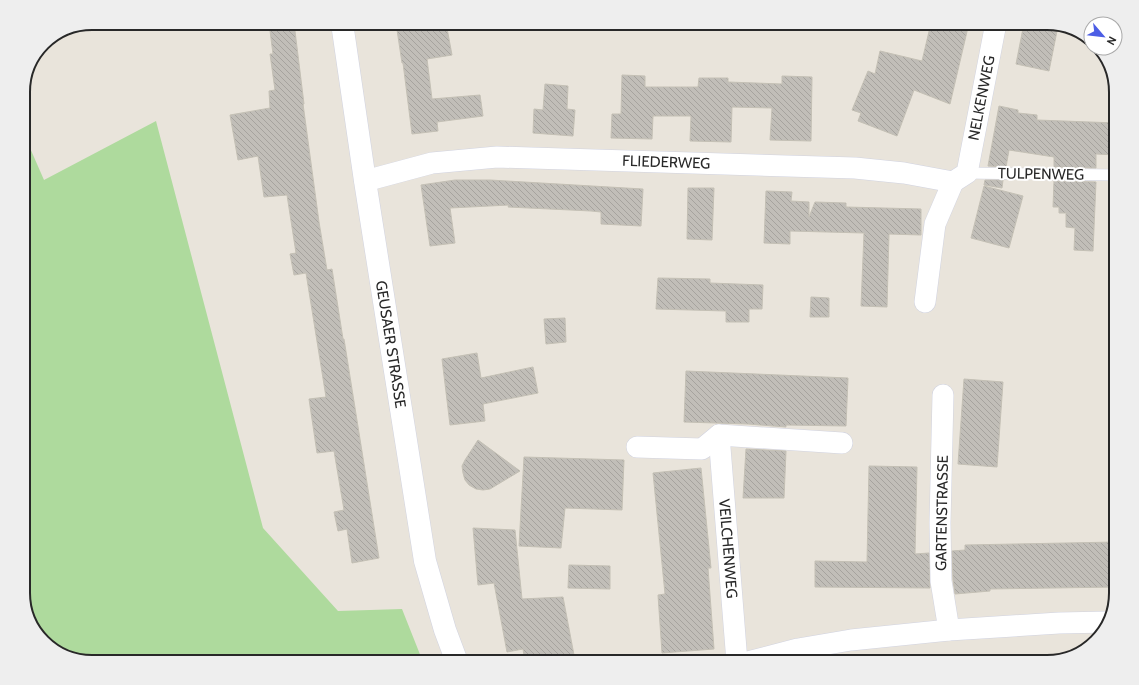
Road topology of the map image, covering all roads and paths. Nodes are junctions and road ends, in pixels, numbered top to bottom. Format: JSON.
{"nodes":[{"id":1,"x":343,"y":30,"type":"edge"},
{"id":2,"x":994,"y":30,"type":"edge"},
{"id":3,"x":1109,"y":175,"type":"edge"},
{"id":4,"x":960,"y":177,"type":"junction"},
{"id":5,"x":365,"y":181,"type":"junction"},
{"id":6,"x":925,"y":302,"type":"dead end"},
{"id":7,"x":944,"y":395,"type":"dead end"},
{"id":8,"x":719,"y":435,"type":"junction"},
{"id":9,"x":842,"y":442,"type":"dead end"},
{"id":10,"x":637,"y":447,"type":"dead end"},
{"id":11,"x":1102,"y":622,"type":"edge"},
{"id":12,"x":949,"y":630,"type":"junction"},
{"id":13,"x":455,"y":655,"type":"edge"},
{"id":14,"x":736,"y":655,"type":"edge"},
{"id":15,"x":803,"y":655,"type":"edge"}],
"edges":[{"from":1,"to":5,"type":"street","name":"GEUSAER STRASSE"},
{"from":2,"to":4,"type":"street","name":"NELKENWEG"},
{"from":3,"to":4,"type":"lane","name":"TULPENWEG"},
{"from":4,"to":5,"type":"street","name":"FLIEDERWEG"},
{"from":4,"to":6,"type":"street","name":"NELKENWEG"},
{"from":5,"to":13,"type":"street","name":"GEUSAER STRASSE"},
{"from":7,"to":12,"type":"street","name":"GARTENSTRASSE"},
{"from":8,"to":9,"type":"street"},
{"from":8,"to":10,"type":"street"},
{"from":8,"to":14,"type":"street","name":"VEILCHENWEG"},
{"from":11,"to":12,"type":"street"},
{"from":12,"to":15,"type":"street"}]}
